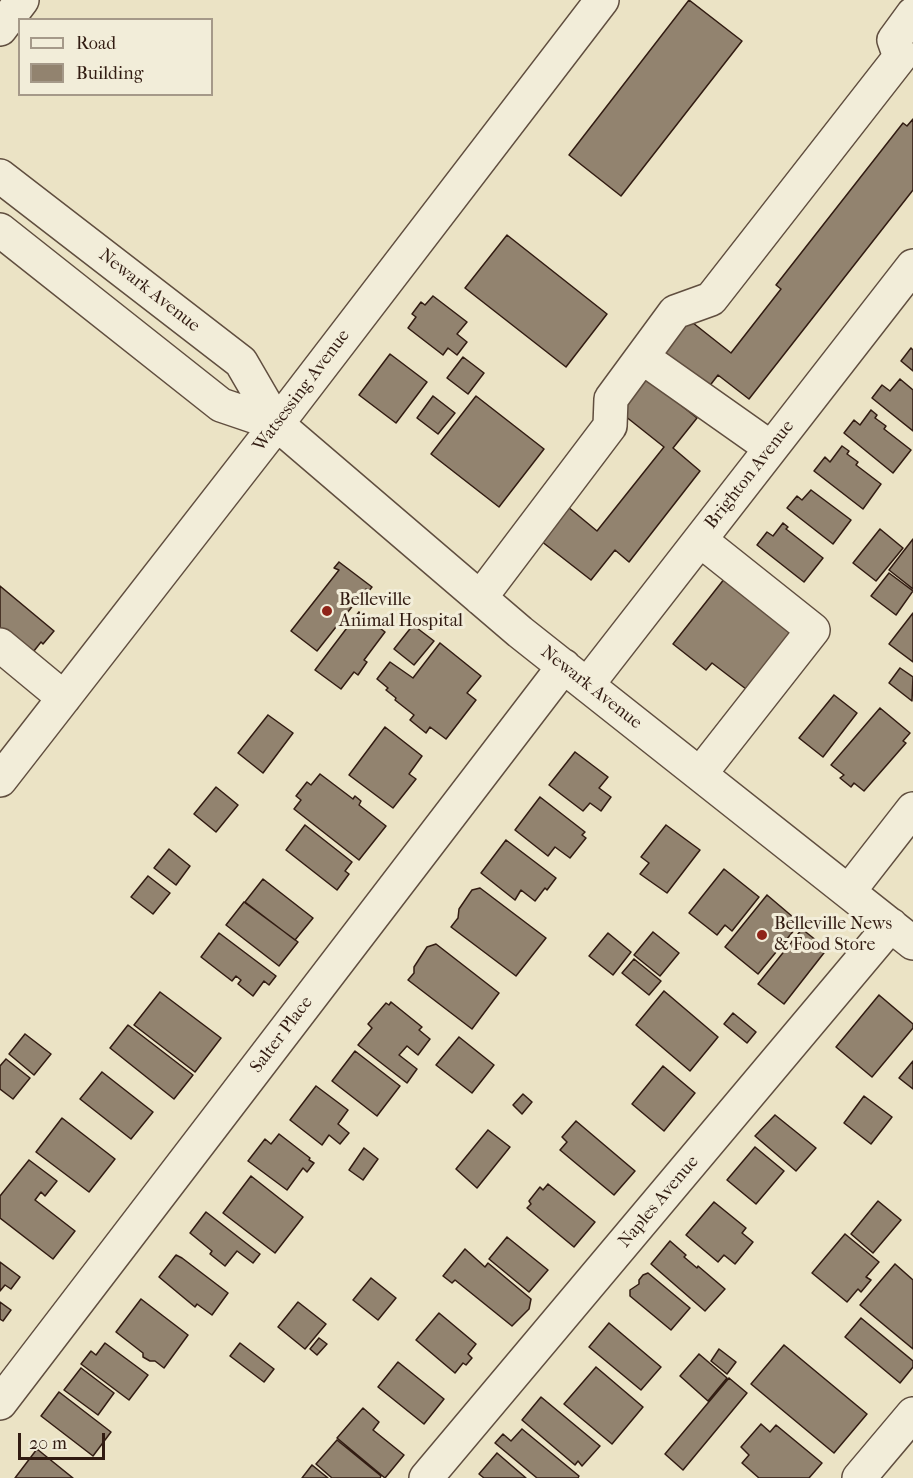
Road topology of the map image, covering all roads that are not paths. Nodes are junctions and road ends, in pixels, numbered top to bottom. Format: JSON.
{"nodes":[{"id":1,"x":22,"y":0,"type":"edge"},
{"id":2,"x":602,"y":0,"type":"edge"},
{"id":3,"x":913,"y":15,"type":"edge"},
{"id":4,"x":0,"y":28,"type":"edge"},
{"id":5,"x":0,"y":176,"type":"edge"},
{"id":6,"x":0,"y":230,"type":"edge"},
{"id":7,"x":913,"y":266,"type":"edge"},
{"id":8,"x":642,"y":357,"type":"junction"},
{"id":9,"x":277,"y":424,"type":"junction"},
{"id":10,"x":771,"y":448,"type":"junction"},
{"id":11,"x":700,"y":540,"type":"junction"},
{"id":12,"x":480,"y":598,"type":"junction"},
{"id":13,"x":0,"y":645,"type":"edge"},
{"id":14,"x":576,"y":676,"type":"junction"},
{"id":15,"x":64,"y":698,"type":"junction"},
{"id":16,"x":700,"y":774,"type":"junction"},
{"id":17,"x":0,"y":780,"type":"edge"},
{"id":18,"x":913,"y":809,"type":"edge"},
{"id":19,"x":849,"y":891,"type":"junction"},
{"id":20,"x":902,"y":934,"type":"edge"},
{"id":21,"x":0,"y":1403,"type":"edge"},
{"id":22,"x":913,"y":1414,"type":"edge"},
{"id":23,"x":426,"y":1478,"type":"edge"},
{"id":24,"x":859,"y":1478,"type":"edge"}],
"edges":[{"from":1,"to":4,"type":"street"},
{"from":2,"to":9,"type":"street","name":"Watsessing Avenue"},
{"from":3,"to":8,"type":"street"},
{"from":5,"to":9,"type":"street","name":"Newark Avenue"},
{"from":6,"to":9,"type":"street","name":"Newark Avenue"},
{"from":7,"to":10,"type":"street","name":"Brighton Avenue"},
{"from":8,"to":10,"type":"street"},
{"from":8,"to":12,"type":"street"},
{"from":9,"to":12,"type":"street","name":"Newark Avenue"},
{"from":9,"to":15,"type":"street","name":"Watsessing Avenue"},
{"from":10,"to":11,"type":"street","name":"Brighton Avenue"},
{"from":11,"to":14,"type":"street","name":"Brighton Avenue"},
{"from":11,"to":16,"type":"street"},
{"from":12,"to":14,"type":"street","name":"Newark Avenue"},
{"from":13,"to":15,"type":"street"},
{"from":14,"to":16,"type":"street","name":"Newark Avenue"},
{"from":14,"to":21,"type":"street","name":"Salter Place"},
{"from":15,"to":17,"type":"street","name":"Watsessing Avenue"},
{"from":16,"to":19,"type":"street","name":"Newark Avenue"},
{"from":18,"to":19,"type":"street"},
{"from":19,"to":20,"type":"street","name":"Newark Avenue"},
{"from":20,"to":23,"type":"street","name":"Naples Avenue"},
{"from":22,"to":24,"type":"street"}]}
